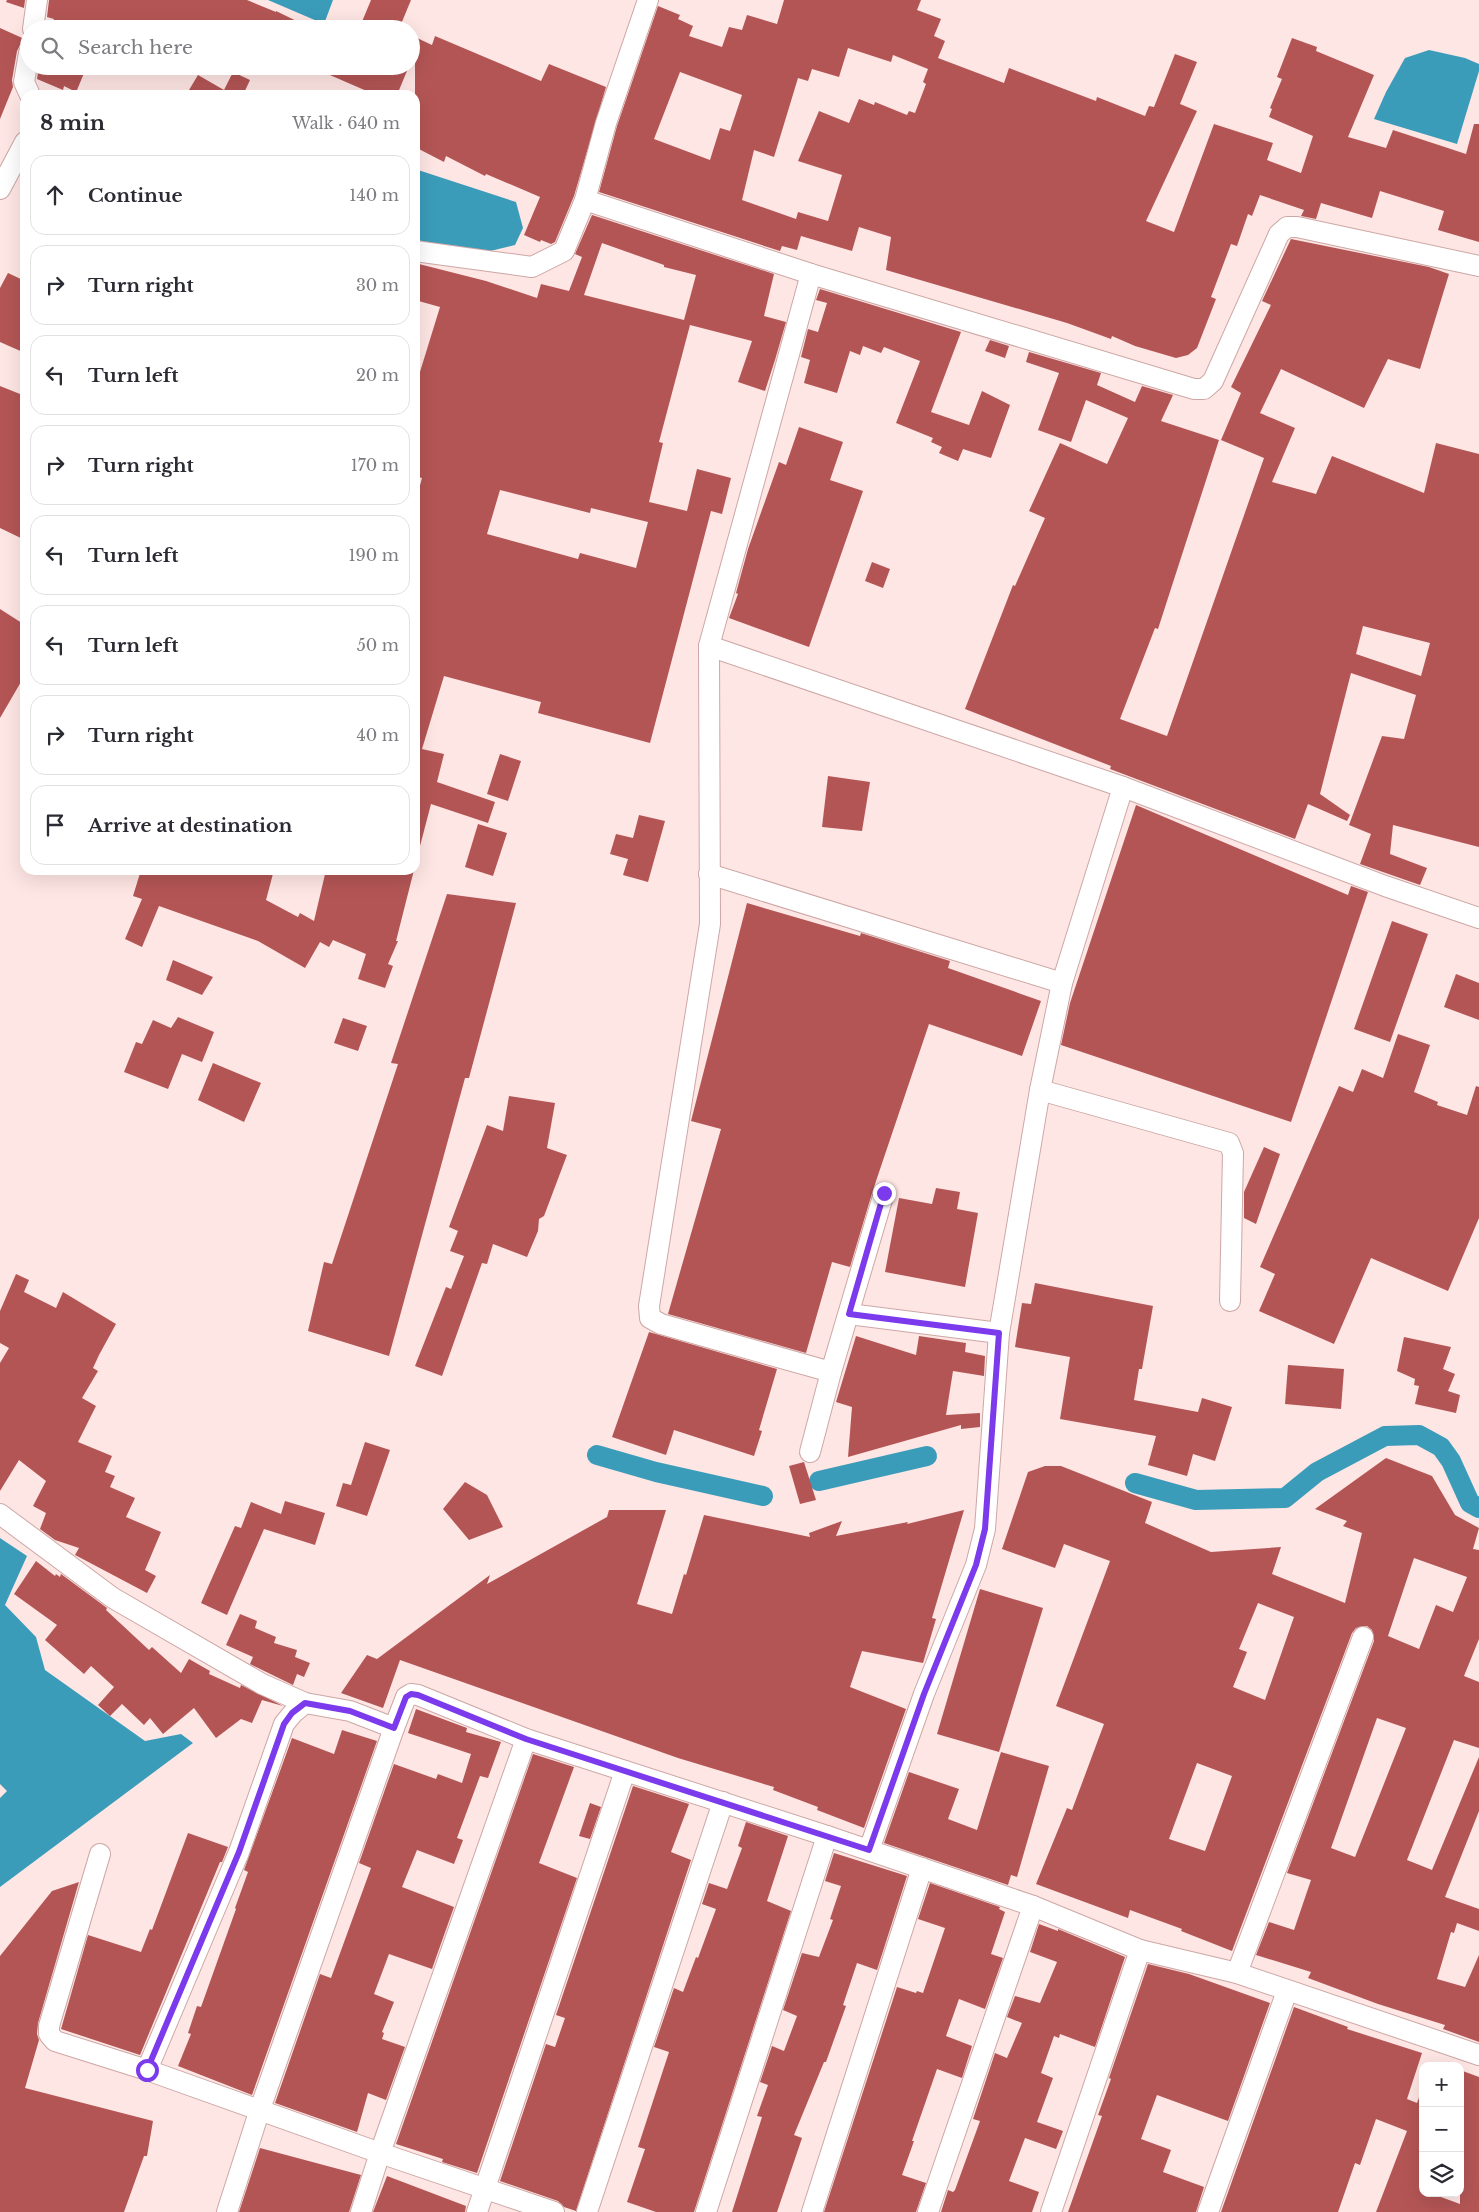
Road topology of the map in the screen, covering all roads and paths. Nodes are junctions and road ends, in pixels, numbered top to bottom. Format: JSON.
{"nodes":[{"id":1,"x":37,"y":0,"type":"edge"},
{"id":2,"x":648,"y":0,"type":"edge"},
{"id":3,"x":34,"y":20,"type":"edge"},
{"id":4,"x":25,"y":75,"type":"edge"},
{"id":5,"x":28,"y":90,"type":"edge"},
{"id":6,"x":20,"y":151,"type":"edge"},
{"id":7,"x":0,"y":189,"type":"edge"},
{"id":8,"x":585,"y":200,"type":"junction"},
{"id":9,"x":420,"y":252,"type":"edge"},
{"id":10,"x":1479,"y":266,"type":"edge"},
{"id":11,"x":811,"y":274,"type":"junction"},
{"id":12,"x":709,"y":646,"type":"junction"},
{"id":13,"x":1123,"y":787,"type":"junction"},
{"id":14,"x":709,"y":874,"type":"junction"},
{"id":15,"x":1479,"y":918,"type":"edge"},
{"id":16,"x":1062,"y":983,"type":"junction"},
{"id":17,"x":1040,"y":1090,"type":"junction"},
{"id":18,"x":884,"y":1193,"type":"dead end"},
{"id":19,"x":1230,"y":1301,"type":"dead end"},
{"id":20,"x":849,"y":1314,"type":"junction"},
{"id":21,"x":999,"y":1333,"type":"junction"},
{"id":22,"x":831,"y":1372,"type":"junction"},
{"id":23,"x":810,"y":1452,"type":"dead end"},
{"id":24,"x":0,"y":1514,"type":"edge"},
{"id":25,"x":1363,"y":1637,"type":"dead end"},
{"id":26,"x":300,"y":1700,"type":"junction"},
{"id":27,"x":394,"y":1728,"type":"junction"},
{"id":28,"x":526,"y":1739,"type":"junction"},
{"id":29,"x":625,"y":1770,"type":"junction"},
{"id":30,"x":723,"y":1802,"type":"junction"},
{"id":31,"x":827,"y":1836,"type":"junction"},
{"id":32,"x":869,"y":1850,"type":"junction"},
{"id":33,"x":100,"y":1854,"type":"dead end"},
{"id":34,"x":922,"y":1868,"type":"junction"},
{"id":35,"x":1033,"y":1906,"type":"junction"},
{"id":36,"x":1140,"y":1950,"type":"junction"},
{"id":37,"x":1237,"y":1973,"type":"junction"},
{"id":38,"x":1287,"y":1992,"type":"junction"},
{"id":39,"x":1479,"y":2055,"type":"edge"},
{"id":40,"x":147,"y":2070,"type":"junction"},
{"id":41,"x":260,"y":2109,"type":"junction"},
{"id":42,"x":380,"y":2153,"type":"junction"},
{"id":43,"x":485,"y":2188,"type":"junction"},
{"id":44,"x":226,"y":2212,"type":"edge"},
{"id":45,"x":361,"y":2212,"type":"edge"},
{"id":46,"x":477,"y":2212,"type":"edge"},
{"id":47,"x":554,"y":2212,"type":"edge"},
{"id":48,"x":587,"y":2212,"type":"edge"},
{"id":49,"x":706,"y":2212,"type":"edge"},
{"id":50,"x":812,"y":2212,"type":"edge"},
{"id":51,"x":928,"y":2212,"type":"edge"},
{"id":52,"x":1051,"y":2212,"type":"edge"},
{"id":53,"x":1208,"y":2212,"type":"edge"}],
"edges":[{"from":1,"to":3,"type":"street"},
{"from":2,"to":8,"type":"street"},
{"from":4,"to":5,"type":"street"},
{"from":6,"to":7,"type":"street"},
{"from":8,"to":9,"type":"street"},
{"from":8,"to":11,"type":"street"},
{"from":10,"to":11,"type":"street"},
{"from":11,"to":12,"type":"street"},
{"from":12,"to":13,"type":"street"},
{"from":12,"to":14,"type":"street"},
{"from":13,"to":15,"type":"street"},
{"from":13,"to":16,"type":"street"},
{"from":14,"to":16,"type":"street"},
{"from":14,"to":22,"type":"street"},
{"from":16,"to":17,"type":"street"},
{"from":17,"to":19,"type":"street"},
{"from":17,"to":21,"type":"street"},
{"from":18,"to":20,"type":"street"},
{"from":20,"to":21,"type":"street"},
{"from":20,"to":22,"type":"street"},
{"from":21,"to":32,"type":"street"},
{"from":22,"to":23,"type":"street"},
{"from":24,"to":26,"type":"street"},
{"from":25,"to":37,"type":"street"},
{"from":26,"to":27,"type":"street"},
{"from":26,"to":40,"type":"street"},
{"from":27,"to":28,"type":"street"},
{"from":27,"to":41,"type":"street"},
{"from":28,"to":29,"type":"street"},
{"from":28,"to":42,"type":"street"},
{"from":29,"to":30,"type":"street"},
{"from":29,"to":43,"type":"street"},
{"from":30,"to":31,"type":"street"},
{"from":30,"to":48,"type":"street"},
{"from":31,"to":32,"type":"street"},
{"from":31,"to":49,"type":"street"},
{"from":32,"to":34,"type":"street"},
{"from":33,"to":40,"type":"street"},
{"from":34,"to":35,"type":"street"},
{"from":34,"to":50,"type":"street"},
{"from":35,"to":36,"type":"street"},
{"from":35,"to":51,"type":"street"},
{"from":36,"to":37,"type":"street"},
{"from":36,"to":52,"type":"street"},
{"from":37,"to":38,"type":"street"},
{"from":38,"to":39,"type":"street"},
{"from":38,"to":53,"type":"street"},
{"from":40,"to":41,"type":"street"},
{"from":41,"to":42,"type":"street"},
{"from":41,"to":44,"type":"street"},
{"from":42,"to":43,"type":"street"},
{"from":42,"to":45,"type":"street"},
{"from":43,"to":46,"type":"street"},
{"from":43,"to":47,"type":"street"}]}
